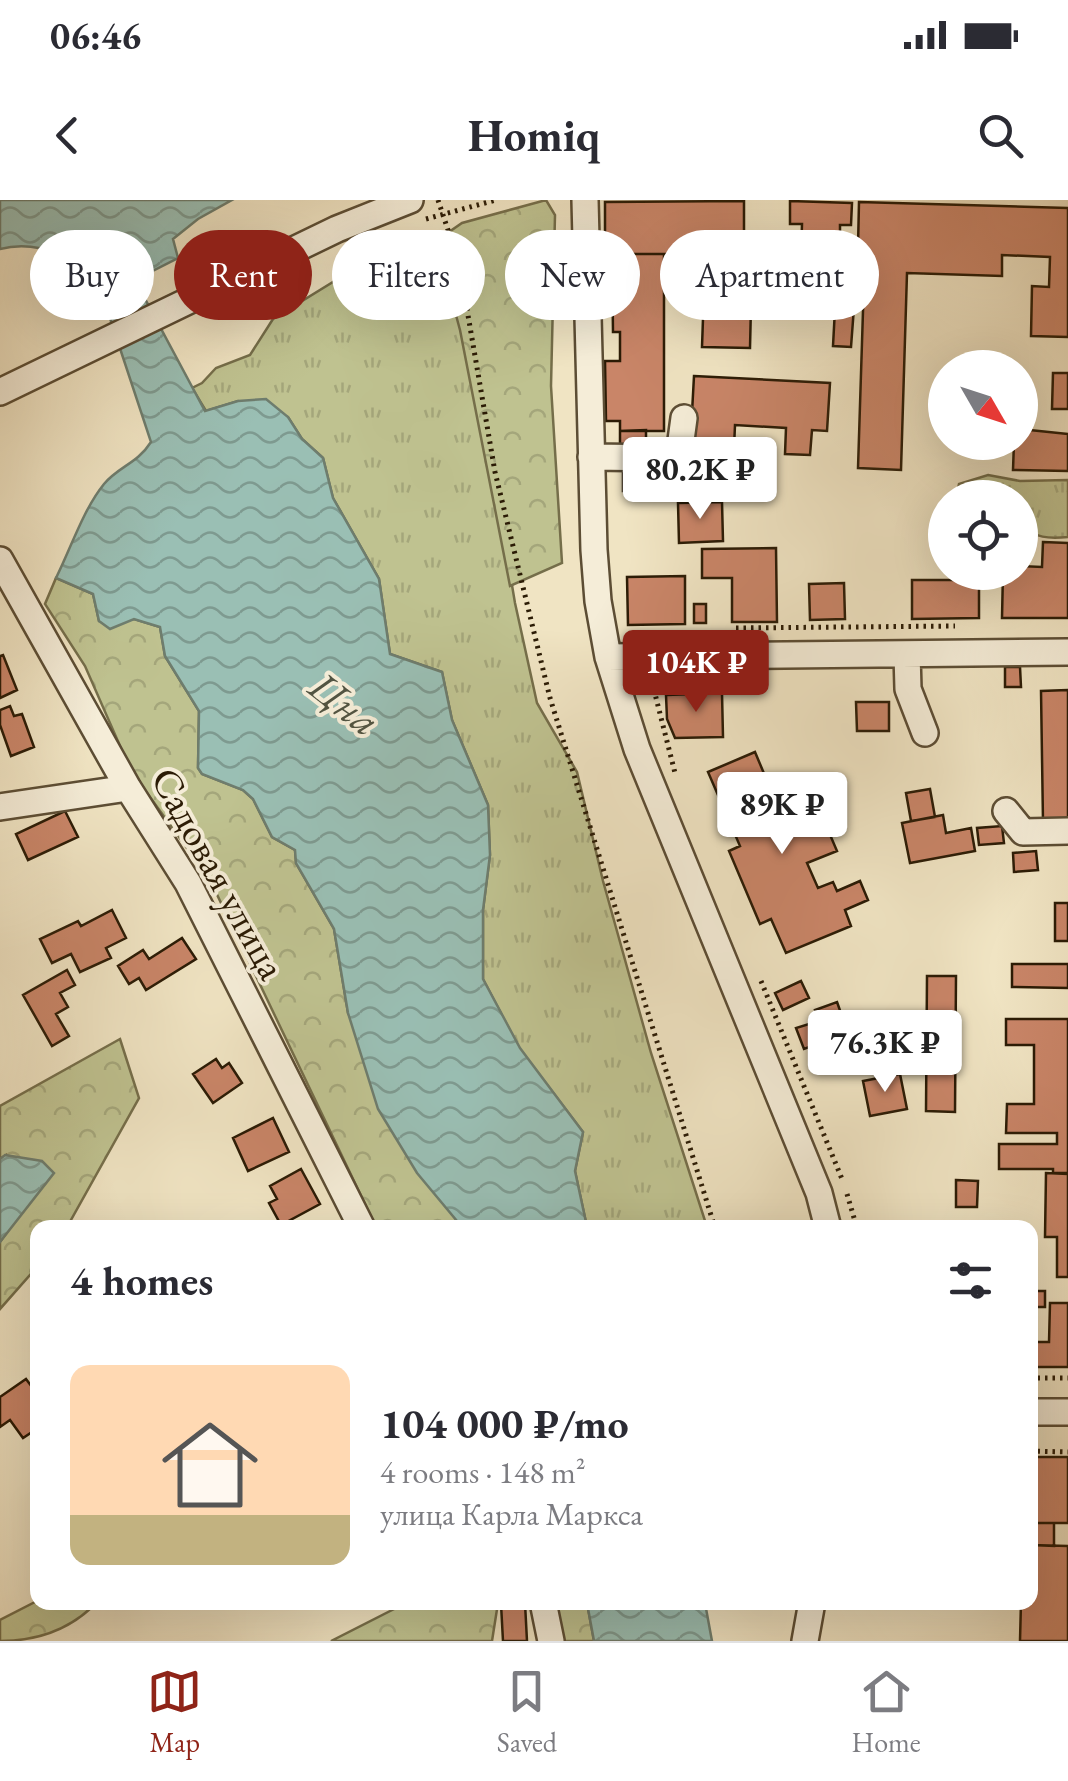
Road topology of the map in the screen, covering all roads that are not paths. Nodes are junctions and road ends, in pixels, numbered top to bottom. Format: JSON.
{"nodes":[{"id":1,"x":410,"y":200,"type":"edge"},
{"id":2,"x":585,"y":200,"type":"edge"},
{"id":3,"x":0,"y":392,"type":"edge"},
{"id":4,"x":684,"y":418,"type":"dead end"},
{"id":5,"x":591,"y":456,"type":"junction"},
{"id":6,"x":0,"y":560,"type":"edge"},
{"id":7,"x":1068,"y":652,"type":"edge"},
{"id":8,"x":907,"y":654,"type":"junction"},
{"id":9,"x":608,"y":657,"type":"junction"},
{"id":10,"x":925,"y":732,"type":"dead end"},
{"id":11,"x":128,"y":788,"type":"junction"},
{"id":12,"x":0,"y":807,"type":"edge"},
{"id":13,"x":1006,"y":812,"type":"dead end"},
{"id":14,"x":1068,"y":831,"type":"edge"},
{"id":15,"x":358,"y":1220,"type":"edge"},
{"id":16,"x":826,"y":1220,"type":"edge"},
{"id":17,"x":1038,"y":1412,"type":"edge"},
{"id":18,"x":1068,"y":1412,"type":"edge"},
{"id":19,"x":545,"y":1610,"type":"edge"},
{"id":20,"x":811,"y":1610,"type":"edge"},
{"id":21,"x":551,"y":1641,"type":"edge"},
{"id":22,"x":805,"y":1641,"type":"edge"}],
"edges":[{"from":1,"to":3,"type":"street"},
{"from":2,"to":5,"type":"street"},
{"from":4,"to":5,"type":"street"},
{"from":5,"to":9,"type":"street"},
{"from":6,"to":11,"type":"street","name":"Садовая улица"},
{"from":7,"to":8,"type":"street"},
{"from":8,"to":9,"type":"street"},
{"from":8,"to":10,"type":"street"},
{"from":9,"to":16,"type":"street"},
{"from":11,"to":12,"type":"street"},
{"from":11,"to":15,"type":"street","name":"Садовая улица"},
{"from":13,"to":14,"type":"street"},
{"from":17,"to":18,"type":"street"},
{"from":19,"to":21,"type":"street"},
{"from":20,"to":22,"type":"street"}]}
